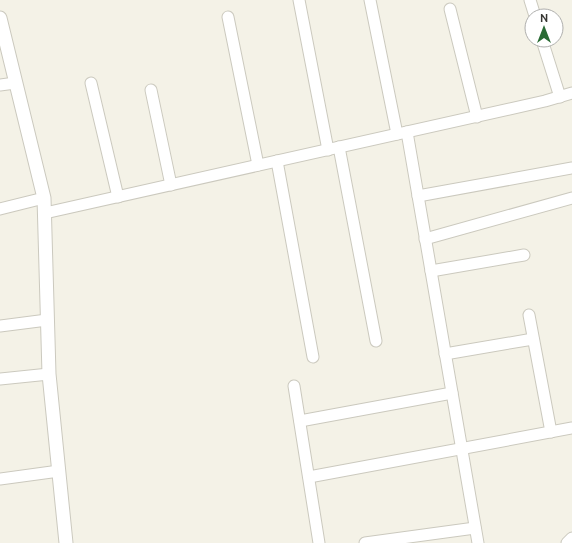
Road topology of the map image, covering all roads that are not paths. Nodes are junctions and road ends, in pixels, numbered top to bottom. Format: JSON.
{"nodes":[{"id":1,"x":299,"y":0,"type":"edge"},
{"id":2,"x":370,"y":0,"type":"edge"},
{"id":3,"x":450,"y":9,"type":"dead end"},
{"id":4,"x":228,"y":17,"type":"dead end"},
{"id":5,"x":0,"y":18,"type":"edge"},
{"id":6,"x":3,"y":38,"type":"edge"},
{"id":7,"x":545,"y":48,"type":"edge"},
{"id":8,"x":15,"y":83,"type":"junction"},
{"id":9,"x":91,"y":83,"type":"dead end"},
{"id":10,"x":0,"y":85,"type":"edge"},
{"id":11,"x":151,"y":90,"type":"dead end"},
{"id":12,"x":572,"y":93,"type":"edge"},
{"id":13,"x":560,"y":97,"type":"junction"},
{"id":14,"x":477,"y":117,"type":"junction"},
{"id":15,"x":402,"y":133,"type":"junction"},
{"id":16,"x":339,"y":147,"type":"junction"},
{"id":17,"x":328,"y":150,"type":"junction"},
{"id":18,"x":278,"y":161,"type":"junction"},
{"id":19,"x":258,"y":165,"type":"junction"},
{"id":20,"x":572,"y":168,"type":"edge"},
{"id":21,"x":171,"y":185,"type":"junction"},
{"id":22,"x":418,"y":196,"type":"junction"},
{"id":23,"x":118,"y":197,"type":"junction"},
{"id":24,"x":44,"y":198,"type":"junction"},
{"id":25,"x":572,"y":198,"type":"edge"},
{"id":26,"x":0,"y":209,"type":"edge"},
{"id":27,"x":45,"y":213,"type":"junction"},
{"id":28,"x":425,"y":238,"type":"junction"},
{"id":29,"x":524,"y":255,"type":"dead end"},
{"id":30,"x":431,"y":271,"type":"junction"},
{"id":31,"x":528,"y":315,"type":"dead end"},
{"id":32,"x":47,"y":320,"type":"junction"},
{"id":33,"x":0,"y":326,"type":"edge"},
{"id":34,"x":533,"y":339,"type":"junction"},
{"id":35,"x":376,"y":341,"type":"dead end"},
{"id":36,"x":445,"y":354,"type":"junction"},
{"id":37,"x":313,"y":357,"type":"dead end"},
{"id":38,"x":49,"y":374,"type":"junction"},
{"id":39,"x":0,"y":379,"type":"edge"},
{"id":40,"x":294,"y":386,"type":"dead end"},
{"id":41,"x":452,"y":393,"type":"junction"},
{"id":42,"x":300,"y":421,"type":"junction"},
{"id":43,"x":572,"y":428,"type":"edge"},
{"id":44,"x":551,"y":432,"type":"junction"},
{"id":45,"x":462,"y":449,"type":"junction"},
{"id":46,"x":59,"y":471,"type":"junction"},
{"id":47,"x":308,"y":477,"type":"junction"},
{"id":48,"x":0,"y":479,"type":"edge"},
{"id":49,"x":475,"y":528,"type":"junction"},
{"id":50,"x":572,"y":538,"type":"edge"},
{"id":51,"x":66,"y":543,"type":"edge"},
{"id":52,"x":319,"y":543,"type":"edge"},
{"id":53,"x":365,"y":543,"type":"edge"},
{"id":54,"x":478,"y":543,"type":"edge"},
{"id":55,"x":567,"y":543,"type":"edge"}],
"edges":[{"from":1,"to":17,"type":"street"},
{"from":2,"to":15,"type":"street"},
{"from":3,"to":14,"type":"street"},
{"from":4,"to":19,"type":"street"},
{"from":5,"to":6,"type":"street"},
{"from":6,"to":8,"type":"street"},
{"from":7,"to":13,"type":"street"},
{"from":8,"to":10,"type":"street"},
{"from":8,"to":24,"type":"street"},
{"from":9,"to":23,"type":"street"},
{"from":11,"to":21,"type":"street"},
{"from":12,"to":13,"type":"street"},
{"from":13,"to":14,"type":"street"},
{"from":14,"to":15,"type":"street"},
{"from":15,"to":16,"type":"street"},
{"from":15,"to":22,"type":"street"},
{"from":16,"to":17,"type":"street"},
{"from":16,"to":35,"type":"street"},
{"from":17,"to":18,"type":"street"},
{"from":18,"to":19,"type":"street"},
{"from":18,"to":37,"type":"street"},
{"from":19,"to":21,"type":"street"},
{"from":20,"to":22,"type":"street"},
{"from":21,"to":23,"type":"street"},
{"from":22,"to":28,"type":"street"},
{"from":23,"to":27,"type":"street"},
{"from":24,"to":26,"type":"street"},
{"from":24,"to":27,"type":"street"},
{"from":25,"to":28,"type":"street"},
{"from":27,"to":32,"type":"street"},
{"from":28,"to":30,"type":"street"},
{"from":29,"to":30,"type":"street"},
{"from":30,"to":36,"type":"street"},
{"from":31,"to":34,"type":"street"},
{"from":32,"to":33,"type":"street"},
{"from":32,"to":38,"type":"street"},
{"from":34,"to":36,"type":"street"},
{"from":34,"to":44,"type":"street"},
{"from":36,"to":41,"type":"street"},
{"from":38,"to":39,"type":"street"},
{"from":38,"to":46,"type":"street"},
{"from":40,"to":42,"type":"street"},
{"from":41,"to":42,"type":"street"},
{"from":41,"to":45,"type":"street"},
{"from":42,"to":47,"type":"street"},
{"from":43,"to":44,"type":"street"},
{"from":44,"to":45,"type":"street"},
{"from":45,"to":47,"type":"street"},
{"from":45,"to":49,"type":"street"},
{"from":46,"to":48,"type":"street"},
{"from":46,"to":51,"type":"street"},
{"from":47,"to":52,"type":"street"},
{"from":49,"to":53,"type":"street"},
{"from":49,"to":54,"type":"street"},
{"from":50,"to":55,"type":"street"}]}
